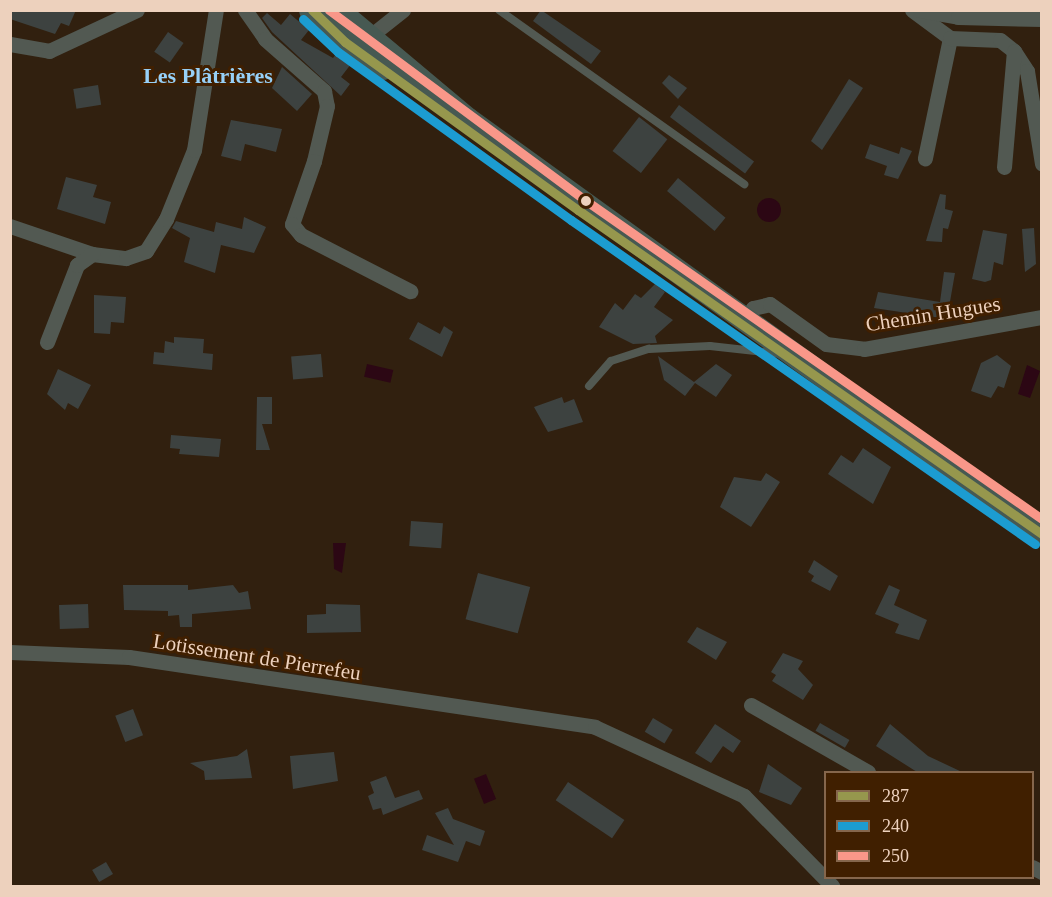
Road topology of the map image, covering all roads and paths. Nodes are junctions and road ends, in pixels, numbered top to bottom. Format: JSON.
{"nodes":[{"id":1,"x":137,"y":10,"type":"edge"},
{"id":2,"x":216,"y":10,"type":"edge"},
{"id":3,"x":245,"y":10,"type":"edge"},
{"id":4,"x":311,"y":10,"type":"edge"},
{"id":5,"x":338,"y":10,"type":"edge"},
{"id":6,"x":403,"y":10,"type":"edge"},
{"id":7,"x":499,"y":10,"type":"edge"},
{"id":8,"x":912,"y":10,"type":"edge"},
{"id":9,"x":920,"y":10,"type":"edge"},
{"id":10,"x":1041,"y":19,"type":"edge"},
{"id":11,"x":951,"y":38,"type":"junction"},
{"id":12,"x":371,"y":40,"type":"junction"},
{"id":13,"x":345,"y":42,"type":"junction"},
{"id":14,"x":10,"y":44,"type":"edge"},
{"id":15,"x":1014,"y":51,"type":"junction"},
{"id":16,"x":925,"y":158,"type":"dead end"},
{"id":17,"x":1041,"y":164,"type":"edge"},
{"id":18,"x":1004,"y":167,"type":"dead end"},
{"id":19,"x":744,"y":184,"type":"dead end"},
{"id":20,"x":10,"y":226,"type":"edge"},
{"id":21,"x":92,"y":254,"type":"junction"},
{"id":22,"x":659,"y":262,"type":"junction"},
{"id":23,"x":410,"y":291,"type":"dead end"},
{"id":24,"x":1041,"y":317,"type":"edge"},
{"id":25,"x":744,"y":321,"type":"junction"},
{"id":26,"x":47,"y":342,"type":"dead end"},
{"id":27,"x":789,"y":354,"type":"junction"},
{"id":28,"x":589,"y":386,"type":"dead end"},
{"id":29,"x":1041,"y":534,"type":"edge"},
{"id":30,"x":10,"y":652,"type":"edge"},
{"id":31,"x":751,"y":705,"type":"dead end"},
{"id":32,"x":866,"y":771,"type":"edge"},
{"id":33,"x":824,"y":878,"type":"edge"}],
"edges":[{"from":1,"to":14,"type":"street"},
{"from":2,"to":21,"type":"street"},
{"from":3,"to":23,"type":"street"},
{"from":4,"to":13,"type":"main road"},
{"from":5,"to":12,"type":"main road"},
{"from":6,"to":12,"type":"street"},
{"from":7,"to":19,"type":"lane"},
{"from":8,"to":11,"type":"street"},
{"from":9,"to":10,"type":"street"},
{"from":11,"to":15,"type":"street"},
{"from":11,"to":16,"type":"street"},
{"from":12,"to":13,"type":"street"},
{"from":12,"to":22,"type":"main road"},
{"from":13,"to":22,"type":"main road"},
{"from":15,"to":17,"type":"street"},
{"from":15,"to":18,"type":"street"},
{"from":20,"to":21,"type":"street"},
{"from":21,"to":26,"type":"street"},
{"from":22,"to":25,"type":"main road"},
{"from":24,"to":25,"type":"street","name":"Chemin Hugues"},
{"from":25,"to":27,"type":"main road"},
{"from":27,"to":28,"type":"lane"},
{"from":27,"to":29,"type":"main road"},
{"from":30,"to":33,"type":"street","name":"Lotissement de Pierrefeu"},
{"from":31,"to":32,"type":"street"}]}
